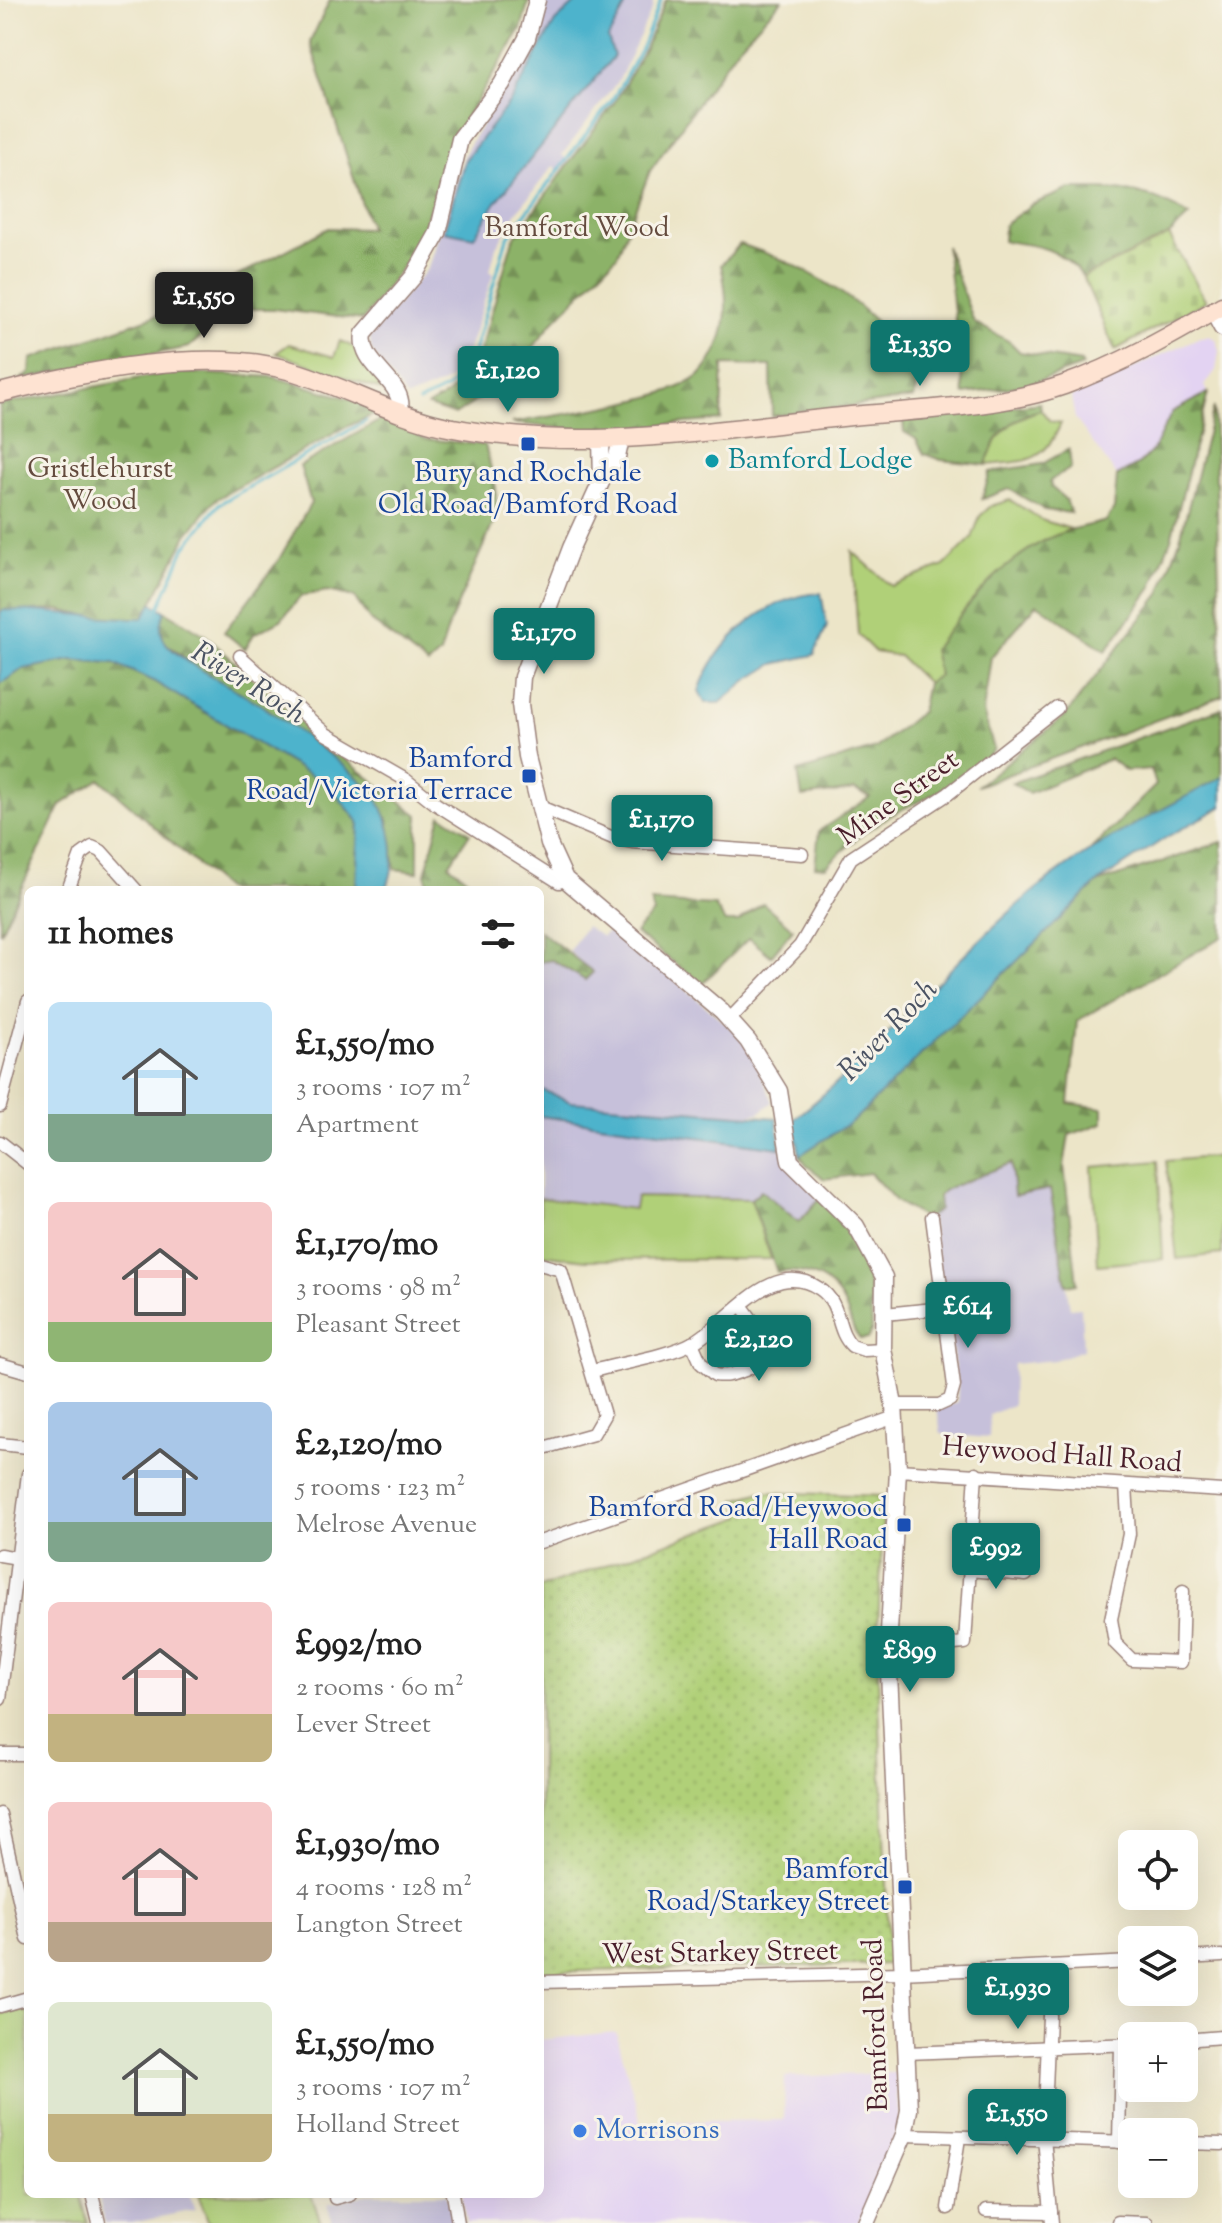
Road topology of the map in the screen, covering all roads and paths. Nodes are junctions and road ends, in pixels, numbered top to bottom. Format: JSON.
{"nodes":[{"id":1,"x":537,"y":0,"type":"edge"},
{"id":2,"x":1219,"y":315,"type":"edge"},
{"id":3,"x":0,"y":393,"type":"edge"},
{"id":4,"x":400,"y":411,"type":"junction"},
{"id":5,"x":621,"y":439,"type":"junction"},
{"id":6,"x":601,"y":440,"type":"junction"},
{"id":7,"x":602,"y":480,"type":"junction"},
{"id":8,"x":240,"y":656,"type":"dead end"},
{"id":9,"x":1057,"y":708,"type":"dead end"},
{"id":10,"x":538,"y":806,"type":"junction"},
{"id":11,"x":802,"y":854,"type":"dead end"},
{"id":12,"x":565,"y":879,"type":"junction"},
{"id":13,"x":69,"y":886,"type":"edge"},
{"id":14,"x":132,"y":886,"type":"edge"},
{"id":15,"x":24,"y":1016,"type":"edge"},
{"id":16,"x":729,"y":1020,"type":"junction"},
{"id":17,"x":0,"y":1106,"type":"edge"},
{"id":18,"x":0,"y":1142,"type":"edge"},
{"id":19,"x":24,"y":1161,"type":"edge"},
{"id":20,"x":932,"y":1217,"type":"dead end"},
{"id":21,"x":544,"y":1265,"type":"edge"},
{"id":22,"x":741,"y":1305,"type":"junction"},
{"id":23,"x":944,"y":1308,"type":"junction"},
{"id":24,"x":885,"y":1314,"type":"junction"},
{"id":25,"x":692,"y":1343,"type":"junction"},
{"id":26,"x":883,"y":1349,"type":"junction"},
{"id":27,"x":0,"y":1364,"type":"edge"},
{"id":28,"x":24,"y":1371,"type":"edge"},
{"id":29,"x":593,"y":1371,"type":"junction"},
{"id":30,"x":894,"y":1411,"type":"junction"},
{"id":31,"x":0,"y":1444,"type":"edge"},
{"id":32,"x":24,"y":1447,"type":"edge"},
{"id":33,"x":544,"y":1448,"type":"edge"},
{"id":34,"x":898,"y":1470,"type":"junction"},
{"id":35,"x":976,"y":1473,"type":"junction"},
{"id":36,"x":1126,"y":1486,"type":"junction"},
{"id":37,"x":1222,"y":1491,"type":"edge"},
{"id":38,"x":24,"y":1508,"type":"edge"},
{"id":39,"x":544,"y":1541,"type":"edge"},
{"id":40,"x":0,"y":1555,"type":"edge"},
{"id":41,"x":18,"y":1558,"type":"junction"},
{"id":42,"x":969,"y":1570,"type":"junction"},
{"id":43,"x":1026,"y":1575,"type":"dead end"},
{"id":44,"x":1183,"y":1591,"type":"dead end"},
{"id":45,"x":13,"y":1601,"type":"junction"},
{"id":46,"x":24,"y":1602,"type":"edge"},
{"id":47,"x":888,"y":1650,"type":"junction"},
{"id":48,"x":0,"y":1699,"type":"edge"},
{"id":49,"x":0,"y":1754,"type":"edge"},
{"id":50,"x":24,"y":1754,"type":"edge"},
{"id":51,"x":0,"y":1814,"type":"edge"},
{"id":52,"x":24,"y":1921,"type":"edge"},
{"id":53,"x":1222,"y":1956,"type":"edge"},
{"id":54,"x":1198,"y":1957,"type":"edge"},
{"id":55,"x":1118,"y":1963,"type":"edge"},
{"id":56,"x":1051,"y":1967,"type":"junction"},
{"id":57,"x":901,"y":1973,"type":"junction"},
{"id":58,"x":544,"y":1982,"type":"edge"},
{"id":59,"x":24,"y":1999,"type":"edge"},
{"id":60,"x":0,"y":2006,"type":"edge"},
{"id":61,"x":1222,"y":2037,"type":"edge"},
{"id":62,"x":1198,"y":2039,"type":"edge"},
{"id":63,"x":1118,"y":2045,"type":"edge"},
{"id":64,"x":1048,"y":2048,"type":"junction"},
{"id":65,"x":907,"y":2053,"type":"junction"},
{"id":66,"x":904,"y":2135,"type":"junction"},
{"id":67,"x":959,"y":2138,"type":"junction"},
{"id":68,"x":1044,"y":2138,"type":"junction"},
{"id":69,"x":1118,"y":2142,"type":"edge"},
{"id":70,"x":1198,"y":2143,"type":"edge"},
{"id":71,"x":1222,"y":2144,"type":"edge"},
{"id":72,"x":93,"y":2198,"type":"edge"},
{"id":73,"x":454,"y":2198,"type":"edge"},
{"id":74,"x":948,"y":2208,"type":"dead end"},
{"id":75,"x":994,"y":2215,"type":"edge"},
{"id":76,"x":1051,"y":2217,"type":"edge"},
{"id":77,"x":1118,"y":2222,"type":"edge"},
{"id":78,"x":99,"y":2223,"type":"edge"},
{"id":79,"x":458,"y":2223,"type":"edge"},
{"id":80,"x":866,"y":2223,"type":"edge"},
{"id":81,"x":1147,"y":2223,"type":"edge"}],
"edges":[{"from":1,"to":4,"type":"street"},
{"from":2,"to":5,"type":"main road"},
{"from":3,"to":4,"type":"main road"},
{"from":4,"to":6,"type":"main road"},
{"from":5,"to":6,"type":"main road"},
{"from":5,"to":7,"type":"street","name":"Bamford Road"},
{"from":6,"to":7,"type":"street","name":"Bamford Road"},
{"from":7,"to":10,"type":"street","name":"Bamford Road"},
{"from":8,"to":12,"type":"street"},
{"from":9,"to":16,"type":"street","name":"Mine Street"},
{"from":10,"to":11,"type":"street"},
{"from":10,"to":12,"type":"street","name":"Bamford Road"},
{"from":12,"to":16,"type":"street","name":"Bamford Road"},
{"from":13,"to":14,"type":"street"},
{"from":15,"to":17,"type":"street"},
{"from":16,"to":24,"type":"street","name":"Bamford Road"},
{"from":18,"to":19,"type":"street"},
{"from":20,"to":23,"type":"street"},
{"from":21,"to":29,"type":"street"},
{"from":22,"to":25,"type":"street"},
{"from":22,"to":25,"type":"street"},
{"from":22,"to":26,"type":"street"},
{"from":23,"to":24,"type":"street"},
{"from":23,"to":30,"type":"street"},
{"from":24,"to":26,"type":"street","name":"Bamford Road"},
{"from":25,"to":29,"type":"street"},
{"from":26,"to":30,"type":"street","name":"Bamford Road"},
{"from":27,"to":28,"type":"street"},
{"from":29,"to":33,"type":"street"},
{"from":30,"to":34,"type":"street","name":"Bamford Road"},
{"from":30,"to":39,"type":"street"},
{"from":31,"to":32,"type":"street"},
{"from":34,"to":35,"type":"street","name":"Heywood Hall Road"},
{"from":34,"to":47,"type":"street","name":"Bamford Road"},
{"from":35,"to":36,"type":"street","name":"Heywood Hall Road"},
{"from":35,"to":42,"type":"street"},
{"from":36,"to":37,"type":"street","name":"Heywood Hall Road"},
{"from":36,"to":44,"type":"street"},
{"from":38,"to":41,"type":"street"},
{"from":40,"to":41,"type":"street"},
{"from":41,"to":45,"type":"street"},
{"from":42,"to":43,"type":"street"},
{"from":42,"to":47,"type":"street"},
{"from":45,"to":46,"type":"street"},
{"from":45,"to":48,"type":"street"},
{"from":47,"to":57,"type":"street","name":"Bamford Road"},
{"from":49,"to":50,"type":"street"},
{"from":51,"to":52,"type":"street"},
{"from":53,"to":54,"type":"street"},
{"from":55,"to":56,"type":"street","name":"West Starkey Street"},
{"from":56,"to":57,"type":"street","name":"West Starkey Street"},
{"from":56,"to":64,"type":"street"},
{"from":57,"to":58,"type":"street","name":"West Starkey Street"},
{"from":57,"to":65,"type":"street","name":"Bamford Road"},
{"from":59,"to":60,"type":"street"},
{"from":61,"to":62,"type":"street"},
{"from":63,"to":64,"type":"street"},
{"from":64,"to":65,"type":"street"},
{"from":64,"to":68,"type":"street"},
{"from":65,"to":66,"type":"street","name":"Bamford Road"},
{"from":66,"to":67,"type":"street"},
{"from":66,"to":80,"type":"street","name":"Bamford Road"},
{"from":67,"to":68,"type":"street"},
{"from":67,"to":74,"type":"street"},
{"from":68,"to":69,"type":"street"},
{"from":68,"to":76,"type":"street"},
{"from":70,"to":71,"type":"street"},
{"from":72,"to":78,"type":"street"},
{"from":73,"to":79,"type":"street"},
{"from":75,"to":76,"type":"street"},
{"from":77,"to":81,"type":"street"}]}
